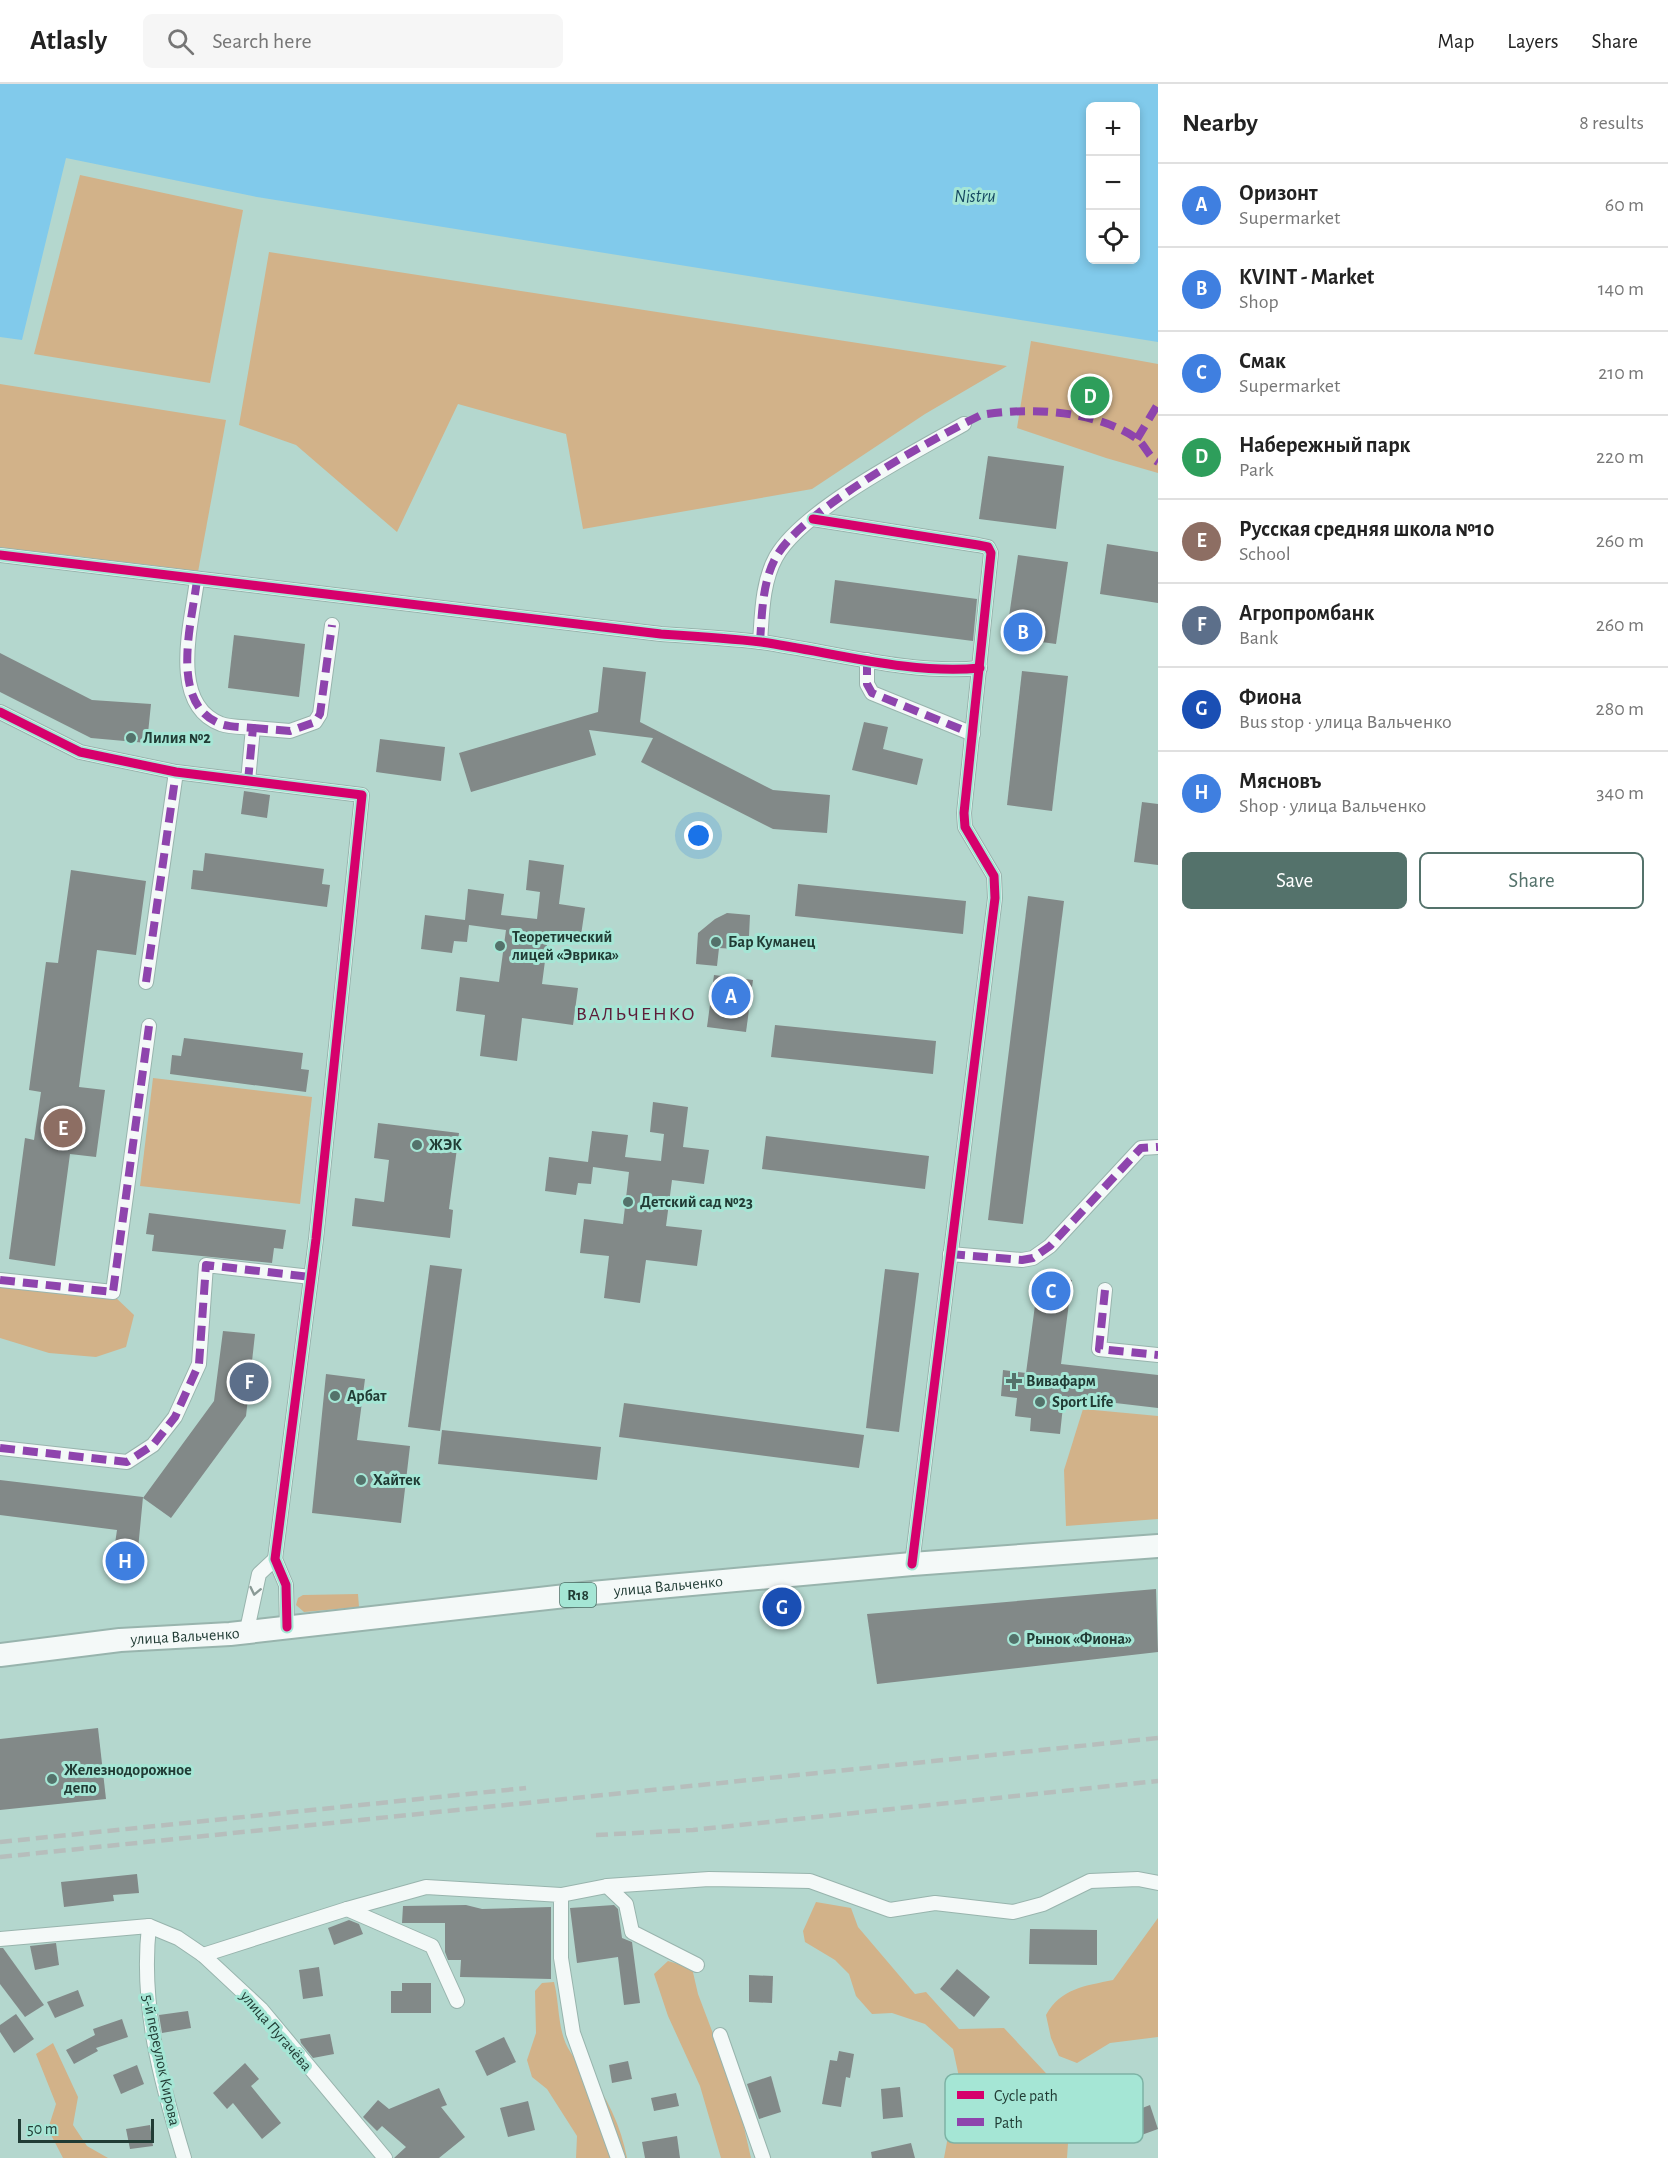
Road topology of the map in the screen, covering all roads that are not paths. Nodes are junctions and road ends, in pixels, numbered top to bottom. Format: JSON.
{"nodes":[{"id":1,"x":964,"y":424,"type":"dead end"},
{"id":2,"x":813,"y":519,"type":"junction"},
{"id":3,"x":0,"y":555,"type":"edge"},
{"id":4,"x":197,"y":580,"type":"junction"},
{"id":5,"x":332,"y":625,"type":"dead end"},
{"id":6,"x":760,"y":642,"type":"junction"},
{"id":7,"x":867,"y":660,"type":"junction"},
{"id":8,"x":980,"y":668,"type":"junction"},
{"id":9,"x":0,"y":712,"type":"edge"},
{"id":10,"x":253,"y":728,"type":"junction"},
{"id":11,"x":973,"y":734,"type":"junction"},
{"id":12,"x":176,"y":772,"type":"junction"},
{"id":13,"x":248,"y":781,"type":"junction"},
{"id":14,"x":146,"y":982,"type":"dead end"},
{"id":15,"x":149,"y":1026,"type":"dead end"},
{"id":16,"x":1158,"y":1147,"type":"edge"},
{"id":17,"x":950,"y":1254,"type":"junction"},
{"id":18,"x":311,"y":1277,"type":"junction"},
{"id":19,"x":0,"y":1280,"type":"edge"},
{"id":20,"x":1105,"y":1290,"type":"dead end"},
{"id":21,"x":1158,"y":1355,"type":"edge"},
{"id":22,"x":0,"y":1448,"type":"edge"},
{"id":23,"x":1158,"y":1546,"type":"edge"},
{"id":24,"x":275,"y":1559,"type":"junction"},
{"id":25,"x":912,"y":1564,"type":"junction"},
{"id":26,"x":287,"y":1626,"type":"junction"},
{"id":27,"x":247,"y":1630,"type":"junction"},
{"id":28,"x":0,"y":1655,"type":"edge"},
{"id":29,"x":1158,"y":1883,"type":"edge"},
{"id":30,"x":607,"y":1886,"type":"junction"},
{"id":31,"x":561,"y":1895,"type":"junction"},
{"id":32,"x":347,"y":1909,"type":"junction"},
{"id":33,"x":149,"y":1926,"type":"junction"},
{"id":34,"x":0,"y":1939,"type":"edge"},
{"id":35,"x":203,"y":1955,"type":"junction"},
{"id":36,"x":697,"y":1965,"type":"dead end"},
{"id":37,"x":457,"y":2001,"type":"dead end"},
{"id":38,"x":720,"y":2035,"type":"dead end"},
{"id":39,"x":184,"y":2158,"type":"edge"},
{"id":40,"x":385,"y":2158,"type":"edge"},
{"id":41,"x":618,"y":2158,"type":"edge"},
{"id":42,"x":763,"y":2158,"type":"edge"}],
"edges":[{"from":1,"to":2,"type":"street"},
{"from":2,"to":6,"type":"street"},
{"from":2,"to":8,"type":"street"},
{"from":3,"to":4,"type":"street"},
{"from":4,"to":6,"type":"street"},
{"from":4,"to":10,"type":"street"},
{"from":5,"to":10,"type":"street"},
{"from":6,"to":7,"type":"street"},
{"from":7,"to":8,"type":"street"},
{"from":7,"to":11,"type":"street"},
{"from":8,"to":11,"type":"street"},
{"from":9,"to":12,"type":"street"},
{"from":10,"to":13,"type":"street"},
{"from":11,"to":17,"type":"street"},
{"from":12,"to":13,"type":"street"},
{"from":12,"to":14,"type":"street"},
{"from":13,"to":18,"type":"street"},
{"from":15,"to":19,"type":"street"},
{"from":16,"to":17,"type":"street"},
{"from":17,"to":25,"type":"street"},
{"from":18,"to":22,"type":"street"},
{"from":18,"to":24,"type":"street"},
{"from":20,"to":21,"type":"street"},
{"from":23,"to":25,"type":"main road","name":"улица Вальченко","number":"R18"},
{"from":24,"to":26,"type":"street"},
{"from":24,"to":27,"type":"street","one_way":true},
{"from":25,"to":26,"type":"main road","name":"улица Вальченко","number":"R18"},
{"from":26,"to":27,"type":"main road","name":"улица Вальченко","number":"R18"},
{"from":27,"to":28,"type":"main road","name":"улица Вальченко","number":"R18"},
{"from":29,"to":30,"type":"street"},
{"from":30,"to":31,"type":"street"},
{"from":30,"to":36,"type":"street"},
{"from":31,"to":32,"type":"street"},
{"from":31,"to":41,"type":"street"},
{"from":32,"to":35,"type":"street"},
{"from":32,"to":37,"type":"street"},
{"from":33,"to":34,"type":"street"},
{"from":33,"to":35,"type":"street","name":"улица Пугачёва"},
{"from":33,"to":39,"type":"street","name":"5-й переулок Кирова"},
{"from":35,"to":40,"type":"street","name":"улица Пугачёва"},
{"from":38,"to":42,"type":"street"}]}
